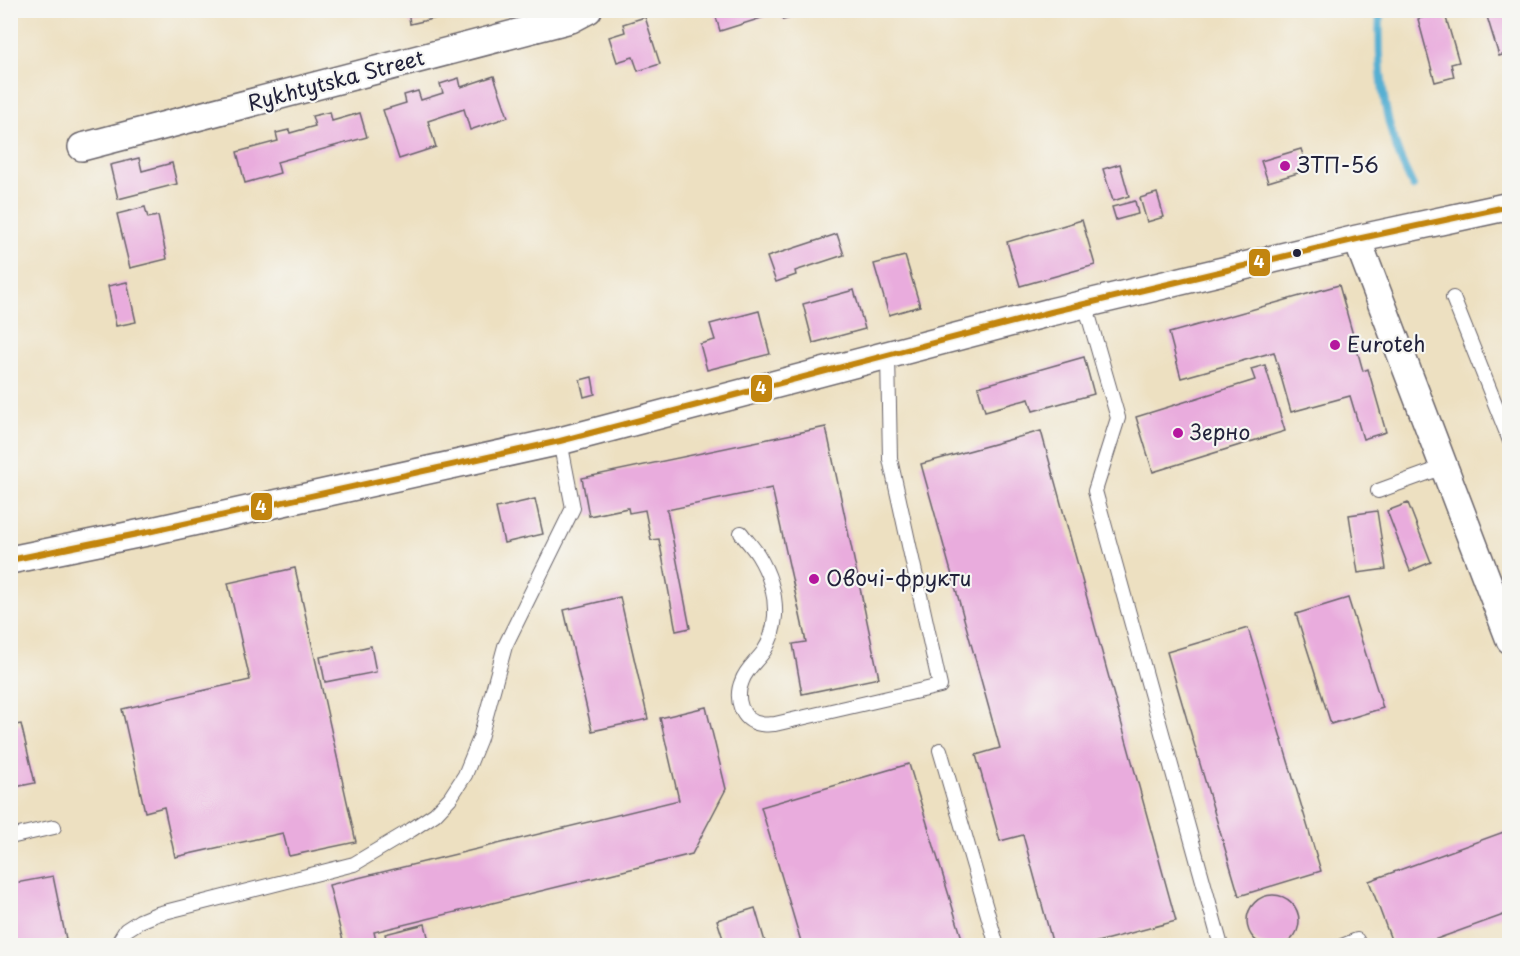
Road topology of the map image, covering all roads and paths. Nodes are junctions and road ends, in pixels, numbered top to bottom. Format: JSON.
{"nodes":[{"id":1,"x":588,"y":10,"type":"edge"},
{"id":2,"x":82,"y":147,"type":"dead end"},
{"id":3,"x":1509,"y":206,"type":"edge"},
{"id":4,"x":1357,"y":239,"type":"junction"},
{"id":5,"x":1453,"y":298,"type":"dead end"},
{"id":6,"x":1085,"y":304,"type":"junction"},
{"id":7,"x":888,"y":355,"type":"junction"},
{"id":8,"x":560,"y":441,"type":"junction"},
{"id":9,"x":1509,"y":441,"type":"edge"},
{"id":10,"x":1444,"y":468,"type":"junction"},
{"id":11,"x":1378,"y":491,"type":"dead end"},
{"id":12,"x":741,"y":533,"type":"dead end"},
{"id":13,"x":10,"y":560,"type":"edge"},
{"id":14,"x":1509,"y":640,"type":"edge"},
{"id":15,"x":940,"y":750,"type":"dead end"},
{"id":16,"x":54,"y":827,"type":"dead end"},
{"id":17,"x":10,"y":837,"type":"edge"},
{"id":18,"x":1357,"y":940,"type":"dead end"},
{"id":19,"x":116,"y":945,"type":"edge"},
{"id":20,"x":997,"y":945,"type":"edge"},
{"id":21,"x":1221,"y":945,"type":"edge"},
{"id":22,"x":1342,"y":945,"type":"edge"}],
"edges":[{"from":1,"to":2,"type":"street","name":"Rykhtytska Street"},
{"from":3,"to":4,"type":"street"},
{"from":4,"to":6,"type":"street"},
{"from":4,"to":10,"type":"street"},
{"from":5,"to":9,"type":"lane"},
{"from":6,"to":7,"type":"street"},
{"from":6,"to":21,"type":"lane"},
{"from":7,"to":8,"type":"street"},
{"from":7,"to":12,"type":"lane"},
{"from":8,"to":13,"type":"street"},
{"from":8,"to":19,"type":"lane"},
{"from":10,"to":11,"type":"lane"},
{"from":10,"to":14,"type":"street"},
{"from":15,"to":20,"type":"lane"},
{"from":16,"to":17,"type":"lane"},
{"from":18,"to":22,"type":"lane"}]}
